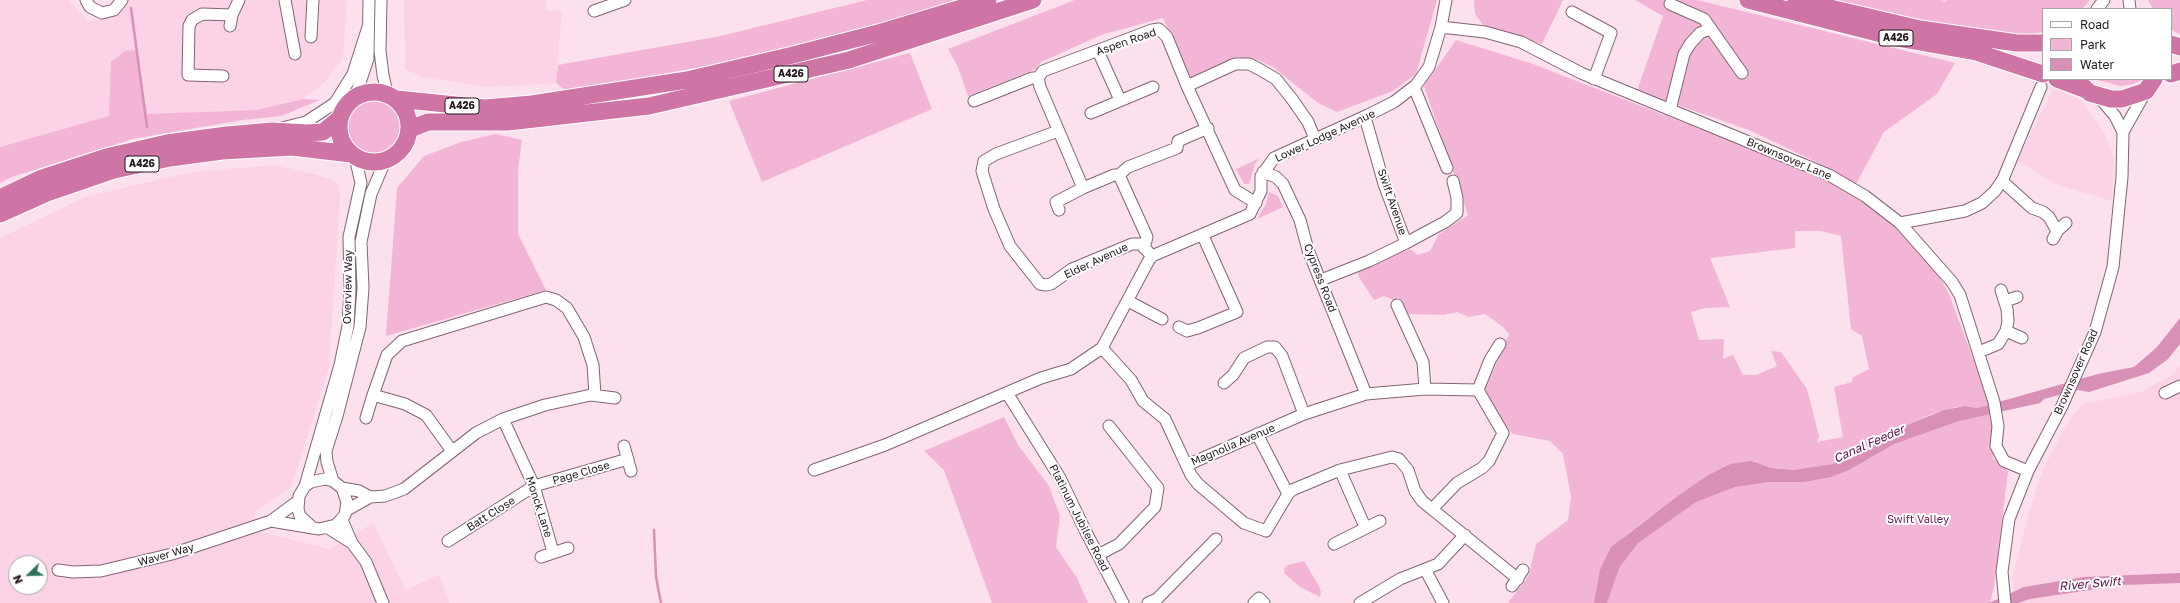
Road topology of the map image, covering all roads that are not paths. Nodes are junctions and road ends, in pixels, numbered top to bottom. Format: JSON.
{"nodes":[{"id":1,"x":86,"y":0,"type":"edge"},
{"id":2,"x":122,"y":0,"type":"edge"},
{"id":3,"x":239,"y":0,"type":"edge"},
{"id":4,"x":285,"y":0,"type":"edge"},
{"id":5,"x":313,"y":0,"type":"edge"},
{"id":6,"x":368,"y":0,"type":"edge"},
{"id":7,"x":381,"y":0,"type":"edge"},
{"id":8,"x":625,"y":0,"type":"edge"},
{"id":9,"x":988,"y":0,"type":"edge"},
{"id":10,"x":1033,"y":0,"type":"edge"},
{"id":11,"x":1446,"y":0,"type":"edge"},
{"id":12,"x":1748,"y":0,"type":"edge"},
{"id":13,"x":1796,"y":0,"type":"edge"},
{"id":14,"x":2104,"y":0,"type":"edge"},
{"id":15,"x":1670,"y":4,"type":"dead end"},
{"id":16,"x":2098,"y":8,"type":"edge"},
{"id":17,"x":594,"y":11,"type":"dead end"},
{"id":18,"x":1572,"y":12,"type":"dead end"},
{"id":19,"x":368,"y":27,"type":"junction"},
{"id":20,"x":1441,"y":27,"type":"junction"},
{"id":21,"x":1710,"y":29,"type":"junction"},
{"id":22,"x":311,"y":37,"type":"dead end"},
{"id":23,"x":2042,"y":43,"type":"edge"},
{"id":24,"x":1098,"y":51,"type":"junction"},
{"id":25,"x":296,"y":54,"type":"dead end"},
{"id":26,"x":1742,"y":73,"type":"dead end"},
{"id":27,"x":223,"y":76,"type":"dead end"},
{"id":28,"x":1038,"y":78,"type":"junction"},
{"id":29,"x":1594,"y":79,"type":"junction"},
{"id":30,"x":2042,"y":80,"type":"edge"},
{"id":31,"x":2060,"y":80,"type":"edge"},
{"id":32,"x":2153,"y":84,"type":"edge"},
{"id":33,"x":1187,"y":86,"type":"junction"},
{"id":34,"x":1154,"y":87,"type":"dead end"},
{"id":35,"x":1414,"y":87,"type":"junction"},
{"id":36,"x":2086,"y":88,"type":"edge"},
{"id":37,"x":392,"y":96,"type":"junction"},
{"id":38,"x":355,"y":97,"type":"junction"},
{"id":39,"x":1120,"y":100,"type":"junction"},
{"id":40,"x":974,"y":101,"type":"dead end"},
{"id":41,"x":1670,"y":110,"type":"junction"},
{"id":42,"x":534,"y":111,"type":"junction"},
{"id":43,"x":1091,"y":113,"type":"dead end"},
{"id":44,"x":1365,"y":117,"type":"junction"},
{"id":45,"x":340,"y":118,"type":"junction"},
{"id":46,"x":1208,"y":128,"type":"junction"},
{"id":47,"x":410,"y":129,"type":"junction"},
{"id":48,"x":1058,"y":131,"type":"junction"},
{"id":49,"x":272,"y":132,"type":"junction"},
{"id":50,"x":2123,"y":132,"type":"junction"},
{"id":51,"x":1315,"y":139,"type":"junction"},
{"id":52,"x":353,"y":155,"type":"junction"},
{"id":53,"x":385,"y":161,"type":"junction"},
{"id":54,"x":1447,"y":168,"type":"dead end"},
{"id":55,"x":1263,"y":172,"type":"junction"},
{"id":56,"x":1119,"y":175,"type":"junction"},
{"id":57,"x":1453,"y":181,"type":"dead end"},
{"id":58,"x":2002,"y":181,"type":"junction"},
{"id":59,"x":1083,"y":188,"type":"junction"},
{"id":60,"x":0,"y":198,"type":"edge"},
{"id":61,"x":1256,"y":203,"type":"junction"},
{"id":62,"x":1059,"y":210,"type":"dead end"},
{"id":63,"x":0,"y":214,"type":"edge"},
{"id":64,"x":1900,"y":223,"type":"junction"},
{"id":65,"x":2066,"y":223,"type":"dead end"},
{"id":66,"x":1203,"y":236,"type":"junction"},
{"id":67,"x":1406,"y":243,"type":"junction"},
{"id":68,"x":1144,"y":248,"type":"junction"},
{"id":69,"x":1152,"y":256,"type":"junction"},
{"id":70,"x":1321,"y":280,"type":"junction"},
{"id":71,"x":2001,"y":290,"type":"dead end"},
{"id":72,"x":2017,"y":297,"type":"dead end"},
{"id":73,"x":1128,"y":300,"type":"junction"},
{"id":74,"x":2005,"y":301,"type":"junction"},
{"id":75,"x":1397,"y":305,"type":"dead end"},
{"id":76,"x":1162,"y":319,"type":"dead end"},
{"id":77,"x":1179,"y":327,"type":"dead end"},
{"id":78,"x":2006,"y":331,"type":"junction"},
{"id":79,"x":2022,"y":338,"type":"dead end"},
{"id":80,"x":1500,"y":344,"type":"dead end"},
{"id":81,"x":1102,"y":348,"type":"junction"},
{"id":82,"x":1979,"y":352,"type":"junction"},
{"id":83,"x":1224,"y":383,"type":"dead end"},
{"id":84,"x":2180,"y":386,"type":"edge"},
{"id":85,"x":1425,"y":389,"type":"junction"},
{"id":86,"x":1478,"y":390,"type":"junction"},
{"id":87,"x":1007,"y":393,"type":"junction"},
{"id":88,"x":2165,"y":393,"type":"dead end"},
{"id":89,"x":1366,"y":394,"type":"junction"},
{"id":90,"x":373,"y":395,"type":"junction"},
{"id":91,"x":595,"y":395,"type":"junction"},
{"id":92,"x":615,"y":398,"type":"dead end"},
{"id":93,"x":1304,"y":414,"type":"junction"},
{"id":94,"x":366,"y":418,"type":"dead end"},
{"id":95,"x":503,"y":419,"type":"junction"},
{"id":96,"x":1109,"y":426,"type":"dead end"},
{"id":97,"x":1257,"y":434,"type":"junction"},
{"id":98,"x":624,"y":446,"type":"dead end"},
{"id":99,"x":452,"y":451,"type":"junction"},
{"id":100,"x":628,"y":459,"type":"junction"},
{"id":101,"x":1187,"y":465,"type":"junction"},
{"id":102,"x":814,"y":470,"type":"dead end"},
{"id":103,"x":1340,"y":470,"type":"junction"},
{"id":104,"x":2028,"y":471,"type":"junction"},
{"id":105,"x":631,"y":472,"type":"dead end"},
{"id":106,"x":337,"y":484,"type":"junction"},
{"id":107,"x":305,"y":486,"type":"junction"},
{"id":108,"x":534,"y":486,"type":"junction"},
{"id":109,"x":1288,"y":494,"type":"junction"},
{"id":110,"x":370,"y":497,"type":"junction"},
{"id":111,"x":298,"y":501,"type":"junction"},
{"id":112,"x":1433,"y":508,"type":"junction"},
{"id":113,"x":344,"y":515,"type":"junction"},
{"id":114,"x":1380,"y":520,"type":"dead end"},
{"id":115,"x":271,"y":521,"type":"junction"},
{"id":116,"x":311,"y":526,"type":"junction"},
{"id":117,"x":1365,"y":527,"type":"junction"},
{"id":118,"x":328,"y":528,"type":"junction"},
{"id":119,"x":1465,"y":535,"type":"junction"},
{"id":120,"x":1216,"y":539,"type":"dead end"},
{"id":121,"x":448,"y":541,"type":"dead end"},
{"id":122,"x":352,"y":543,"type":"junction"},
{"id":123,"x":1334,"y":544,"type":"dead end"},
{"id":124,"x":568,"y":548,"type":"dead end"},
{"id":125,"x":553,"y":552,"type":"junction"},
{"id":126,"x":1098,"y":555,"type":"junction"},
{"id":127,"x":541,"y":557,"type":"dead end"},
{"id":128,"x":58,"y":570,"type":"dead end"},
{"id":129,"x":1426,"y":570,"type":"junction"},
{"id":130,"x":1518,"y":578,"type":"dead end"},
{"id":131,"x":383,"y":603,"type":"edge"},
{"id":132,"x":1123,"y":603,"type":"edge"},
{"id":133,"x":1148,"y":603,"type":"edge"},
{"id":134,"x":1254,"y":603,"type":"edge"},
{"id":135,"x":1264,"y":603,"type":"edge"},
{"id":136,"x":1360,"y":603,"type":"edge"},
{"id":137,"x":1443,"y":603,"type":"edge"},
{"id":138,"x":2005,"y":603,"type":"edge"}],
"edges":[{"from":1,"to":2,"type":"street"},
{"from":3,"to":27,"type":"street"},
{"from":4,"to":25,"type":"street"},
{"from":5,"to":22,"type":"street"},
{"from":6,"to":19,"type":"street"},
{"from":7,"to":37,"type":"street"},
{"from":8,"to":17,"type":"street"},
{"from":9,"to":42,"type":"highway","number":"A426"},
{"from":10,"to":42,"type":"highway","number":"A426"},
{"from":11,"to":20,"type":"street","name":"Lower Lodge Avenue"},
{"from":12,"to":30,"type":"highway","number":"A426"},
{"from":13,"to":23,"type":"highway","number":"A426"},
{"from":14,"to":16,"type":"street"},
{"from":15,"to":21,"type":"street"},
{"from":18,"to":29,"type":"street"},
{"from":19,"to":38,"type":"street"},
{"from":19,"to":49,"type":"street"},
{"from":20,"to":29,"type":"street","name":"Brownsover Lane"},
{"from":20,"to":35,"type":"street","name":"Lower Lodge Avenue"},
{"from":21,"to":26,"type":"street"},
{"from":21,"to":41,"type":"street"},
{"from":24,"to":28,"type":"street","name":"Aspen Road"},
{"from":24,"to":33,"type":"street","name":"Aspen Road"},
{"from":24,"to":39,"type":"street"},
{"from":28,"to":40,"type":"street","name":"Aspen Road"},
{"from":28,"to":48,"type":"street"},
{"from":29,"to":41,"type":"street","name":"Brownsover Lane"},
{"from":30,"to":58,"type":"street"},
{"from":31,"to":36,"type":"highway"},
{"from":32,"to":36,"type":"highway"},
{"from":32,"to":50,"type":"street","name":"Brownsover Road"},
{"from":33,"to":46,"type":"street","name":"Aspen Road"},
{"from":33,"to":51,"type":"street"},
{"from":34,"to":39,"type":"street"},
{"from":35,"to":44,"type":"street","name":"Lower Lodge Avenue"},
{"from":35,"to":54,"type":"street"},
{"from":36,"to":50,"type":"street","name":"Brownsover Road"},
{"from":37,"to":38,"type":"highway"},
{"from":37,"to":42,"type":"highway","number":"A426"},
{"from":37,"to":47,"type":"highway"},
{"from":38,"to":45,"type":"highway"},
{"from":39,"to":43,"type":"street"},
{"from":41,"to":64,"type":"street","name":"Brownsover Lane"},
{"from":42,"to":47,"type":"highway","number":"A426"},
{"from":44,"to":51,"type":"street","name":"Lower Lodge Avenue"},
{"from":44,"to":67,"type":"street","name":"Swift Avenue"},
{"from":45,"to":49,"type":"highway","number":"A426"},
{"from":45,"to":52,"type":"highway"},
{"from":46,"to":56,"type":"street"},
{"from":46,"to":61,"type":"street","name":"Aspen Road"},
{"from":47,"to":53,"type":"highway"},
{"from":48,"to":59,"type":"street"},
{"from":48,"to":68,"type":"street","name":"Elder Avenue"},
{"from":49,"to":60,"type":"highway","number":"A426"},
{"from":50,"to":104,"type":"street","name":"Brownsover Road"},
{"from":51,"to":55,"type":"street","name":"Lower Lodge Avenue"},
{"from":52,"to":53,"type":"highway"},
{"from":52,"to":63,"type":"highway","number":"A426"},
{"from":52,"to":107,"type":"street","name":"Overview Way"},
{"from":53,"to":106,"type":"street","name":"Overview Way"},
{"from":55,"to":61,"type":"street"},
{"from":55,"to":70,"type":"street","name":"Cypress Road"},
{"from":56,"to":59,"type":"street"},
{"from":56,"to":68,"type":"street"},
{"from":57,"to":67,"type":"street"},
{"from":58,"to":64,"type":"street"},
{"from":58,"to":65,"type":"street"},
{"from":59,"to":62,"type":"street"},
{"from":61,"to":66,"type":"street"},
{"from":64,"to":82,"type":"street","name":"Brownsover Lane"},
{"from":66,"to":69,"type":"street"},
{"from":66,"to":77,"type":"street"},
{"from":67,"to":70,"type":"street","name":"Swift Avenue"},
{"from":68,"to":69,"type":"street","name":"Elder Avenue"},
{"from":69,"to":73,"type":"street"},
{"from":70,"to":89,"type":"street","name":"Cypress Road"},
{"from":71,"to":74,"type":"street"},
{"from":72,"to":74,"type":"street"},
{"from":73,"to":76,"type":"street"},
{"from":73,"to":81,"type":"street"},
{"from":74,"to":78,"type":"street"},
{"from":75,"to":85,"type":"street"},
{"from":78,"to":79,"type":"street"},
{"from":78,"to":82,"type":"street"},
{"from":80,"to":86,"type":"street"},
{"from":81,"to":87,"type":"street"},
{"from":81,"to":101,"type":"street","name":"Magnolia Avenue"},
{"from":82,"to":104,"type":"street","name":"Brownsover Lane"},
{"from":83,"to":93,"type":"street"},
{"from":84,"to":88,"type":"street"},
{"from":85,"to":86,"type":"street","name":"Magnolia Avenue"},
{"from":85,"to":89,"type":"street","name":"Magnolia Avenue"},
{"from":86,"to":112,"type":"street"},
{"from":87,"to":102,"type":"street"},
{"from":87,"to":126,"type":"street","name":"Platinum Jubilee Road"},
{"from":89,"to":93,"type":"street","name":"Magnolia Avenue"},
{"from":90,"to":91,"type":"street"},
{"from":90,"to":94,"type":"street"},
{"from":90,"to":99,"type":"street"},
{"from":91,"to":92,"type":"street"},
{"from":91,"to":95,"type":"street"},
{"from":93,"to":97,"type":"street","name":"Magnolia Avenue"},
{"from":95,"to":99,"type":"street"},
{"from":95,"to":108,"type":"street","name":"Monck Lane"},
{"from":96,"to":126,"type":"street"},
{"from":97,"to":101,"type":"street","name":"Magnolia Avenue"},
{"from":97,"to":109,"type":"street"},
{"from":98,"to":100,"type":"street"},
{"from":99,"to":110,"type":"street"},
{"from":100,"to":105,"type":"street"},
{"from":100,"to":108,"type":"street","name":"Page Close"},
{"from":101,"to":109,"type":"street"},
{"from":103,"to":109,"type":"street"},
{"from":103,"to":112,"type":"street"},
{"from":103,"to":117,"type":"street"},
{"from":104,"to":138,"type":"street","name":"Brownsover Road"},
{"from":106,"to":107,"type":"street"},
{"from":106,"to":110,"type":"street"},
{"from":106,"to":113,"type":"street"},
{"from":107,"to":111,"type":"street"},
{"from":108,"to":121,"type":"street","name":"Batt Close"},
{"from":108,"to":125,"type":"street","name":"Monck Lane"},
{"from":110,"to":113,"type":"street"},
{"from":111,"to":115,"type":"street","name":"Waver Way"},
{"from":111,"to":116,"type":"street"},
{"from":112,"to":119,"type":"street"},
{"from":113,"to":118,"type":"street"},
{"from":113,"to":122,"type":"street"},
{"from":114,"to":117,"type":"street"},
{"from":115,"to":116,"type":"street","name":"Waver Way"},
{"from":115,"to":128,"type":"street","name":"Waver Way"},
{"from":116,"to":118,"type":"street"},
{"from":117,"to":123,"type":"street"},
{"from":118,"to":122,"type":"street"},
{"from":119,"to":129,"type":"street"},
{"from":119,"to":130,"type":"street"},
{"from":120,"to":133,"type":"street"},
{"from":122,"to":131,"type":"street"},
{"from":124,"to":125,"type":"street","name":"Monck Lane"},
{"from":125,"to":127,"type":"street","name":"Monck Lane"},
{"from":126,"to":132,"type":"street","name":"Platinum Jubilee Road"},
{"from":129,"to":136,"type":"street"},
{"from":129,"to":137,"type":"street"},
{"from":134,"to":135,"type":"street"}]}
